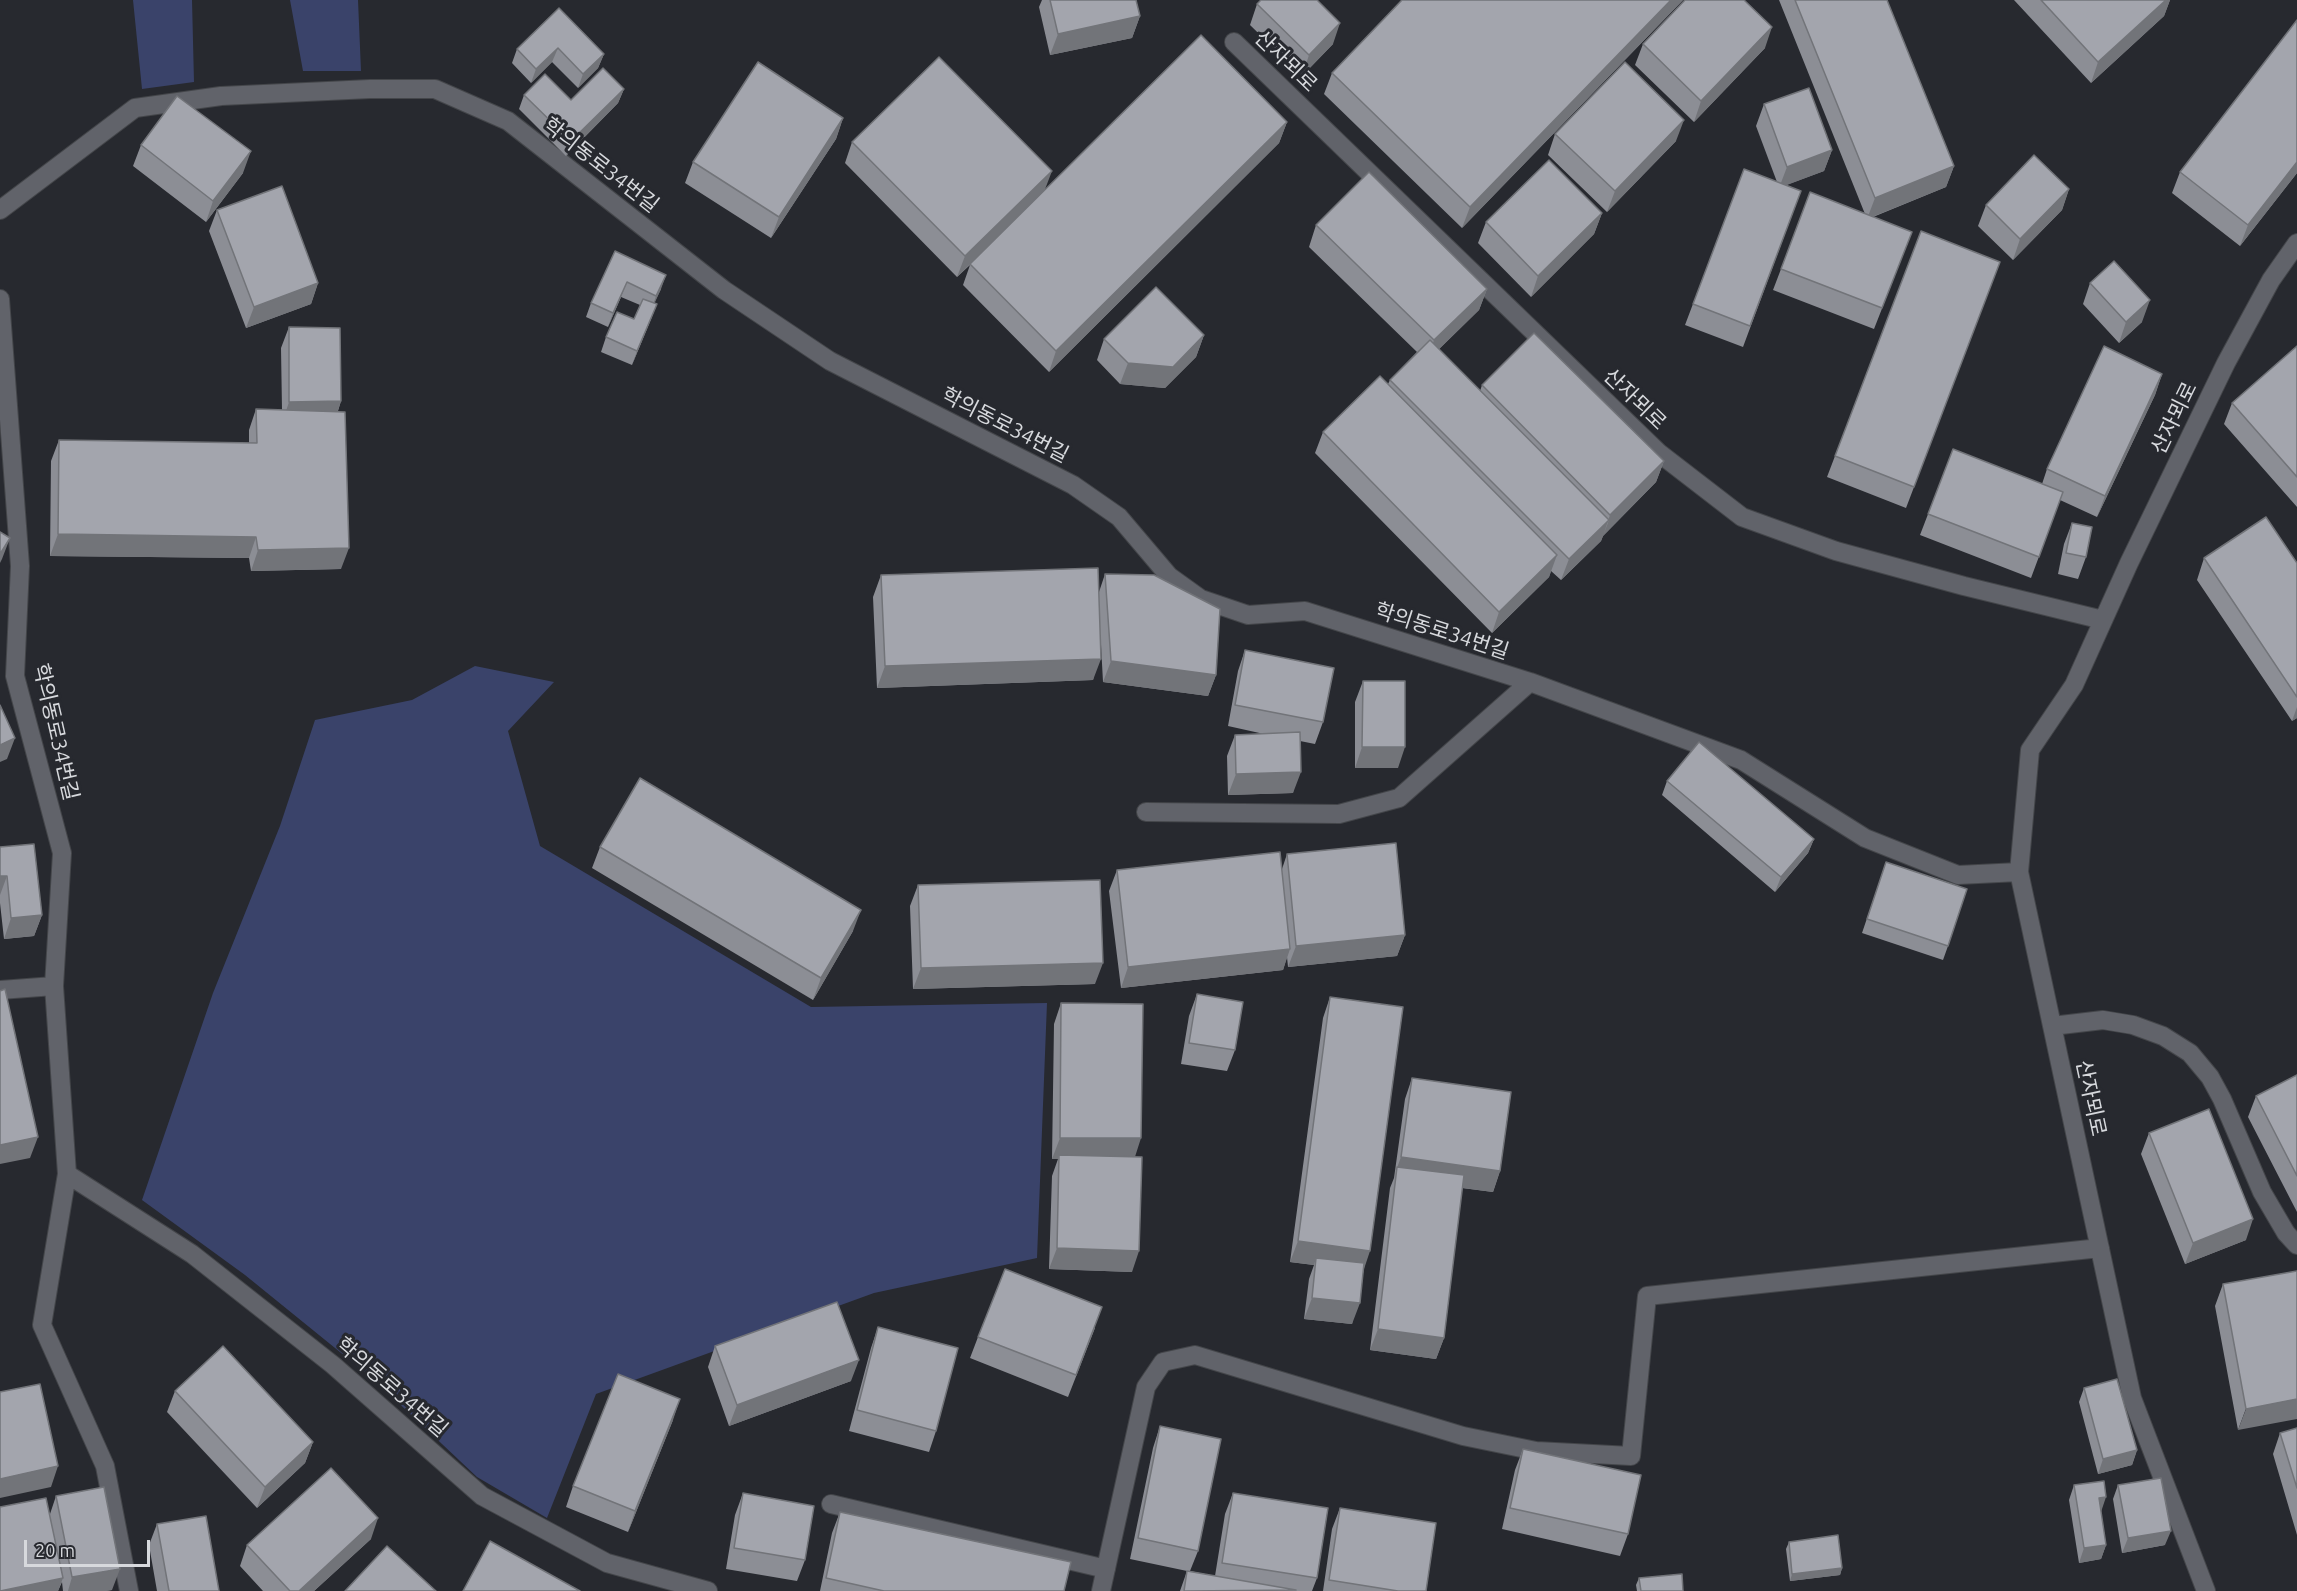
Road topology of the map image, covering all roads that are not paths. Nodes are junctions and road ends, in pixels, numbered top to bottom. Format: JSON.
{"nodes":[{"id":1,"x":1234,"y":42,"type":"dead end"},
{"id":2,"x":0,"y":210,"type":"edge"},
{"id":3,"x":2297,"y":243,"type":"edge"},
{"id":4,"x":0,"y":299,"type":"edge"},
{"id":5,"x":2103,"y":620,"type":"junction"},
{"id":6,"x":1530,"y":682,"type":"junction"},
{"id":7,"x":1146,"y":812,"type":"dead end"},
{"id":8,"x":2019,"y":872,"type":"junction"},
{"id":9,"x":54,"y":986,"type":"junction"},
{"id":10,"x":0,"y":990,"type":"edge"},
{"id":11,"x":2052,"y":1026,"type":"junction"},
{"id":12,"x":68,"y":1174,"type":"junction"},
{"id":13,"x":2297,"y":1245,"type":"edge"},
{"id":14,"x":2100,"y":1248,"type":"junction"},
{"id":15,"x":831,"y":1504,"type":"dead end"},
{"id":16,"x":1106,"y":1569,"type":"junction"},
{"id":17,"x":129,"y":1591,"type":"edge"},
{"id":18,"x":708,"y":1591,"type":"edge"},
{"id":19,"x":1101,"y":1591,"type":"edge"},
{"id":20,"x":2206,"y":1591,"type":"edge"}],
"edges":[{"from":1,"to":5,"type":"street","name":"산자뫼로"},
{"from":2,"to":6,"type":"street","name":"학의동로34번길"},
{"from":3,"to":5,"type":"street","name":"산자뫼로"},
{"from":4,"to":9,"type":"street","name":"학의동로34번길"},
{"from":5,"to":8,"type":"street","name":"산자뫼로"},
{"from":6,"to":7,"type":"street"},
{"from":6,"to":8,"type":"street","name":"학의동로34번길"},
{"from":8,"to":11,"type":"street","name":"산자뫼로"},
{"from":9,"to":10,"type":"street"},
{"from":9,"to":12,"type":"street","name":"학의동로34번길"},
{"from":11,"to":13,"type":"street"},
{"from":11,"to":14,"type":"street","name":"산자뫼로"},
{"from":12,"to":17,"type":"street","name":"학의동로34번길"},
{"from":12,"to":18,"type":"street","name":"학의동로34번길"},
{"from":14,"to":16,"type":"street"},
{"from":14,"to":20,"type":"street","name":"산자뫼로"},
{"from":15,"to":16,"type":"street"},
{"from":16,"to":19,"type":"street"}]}
